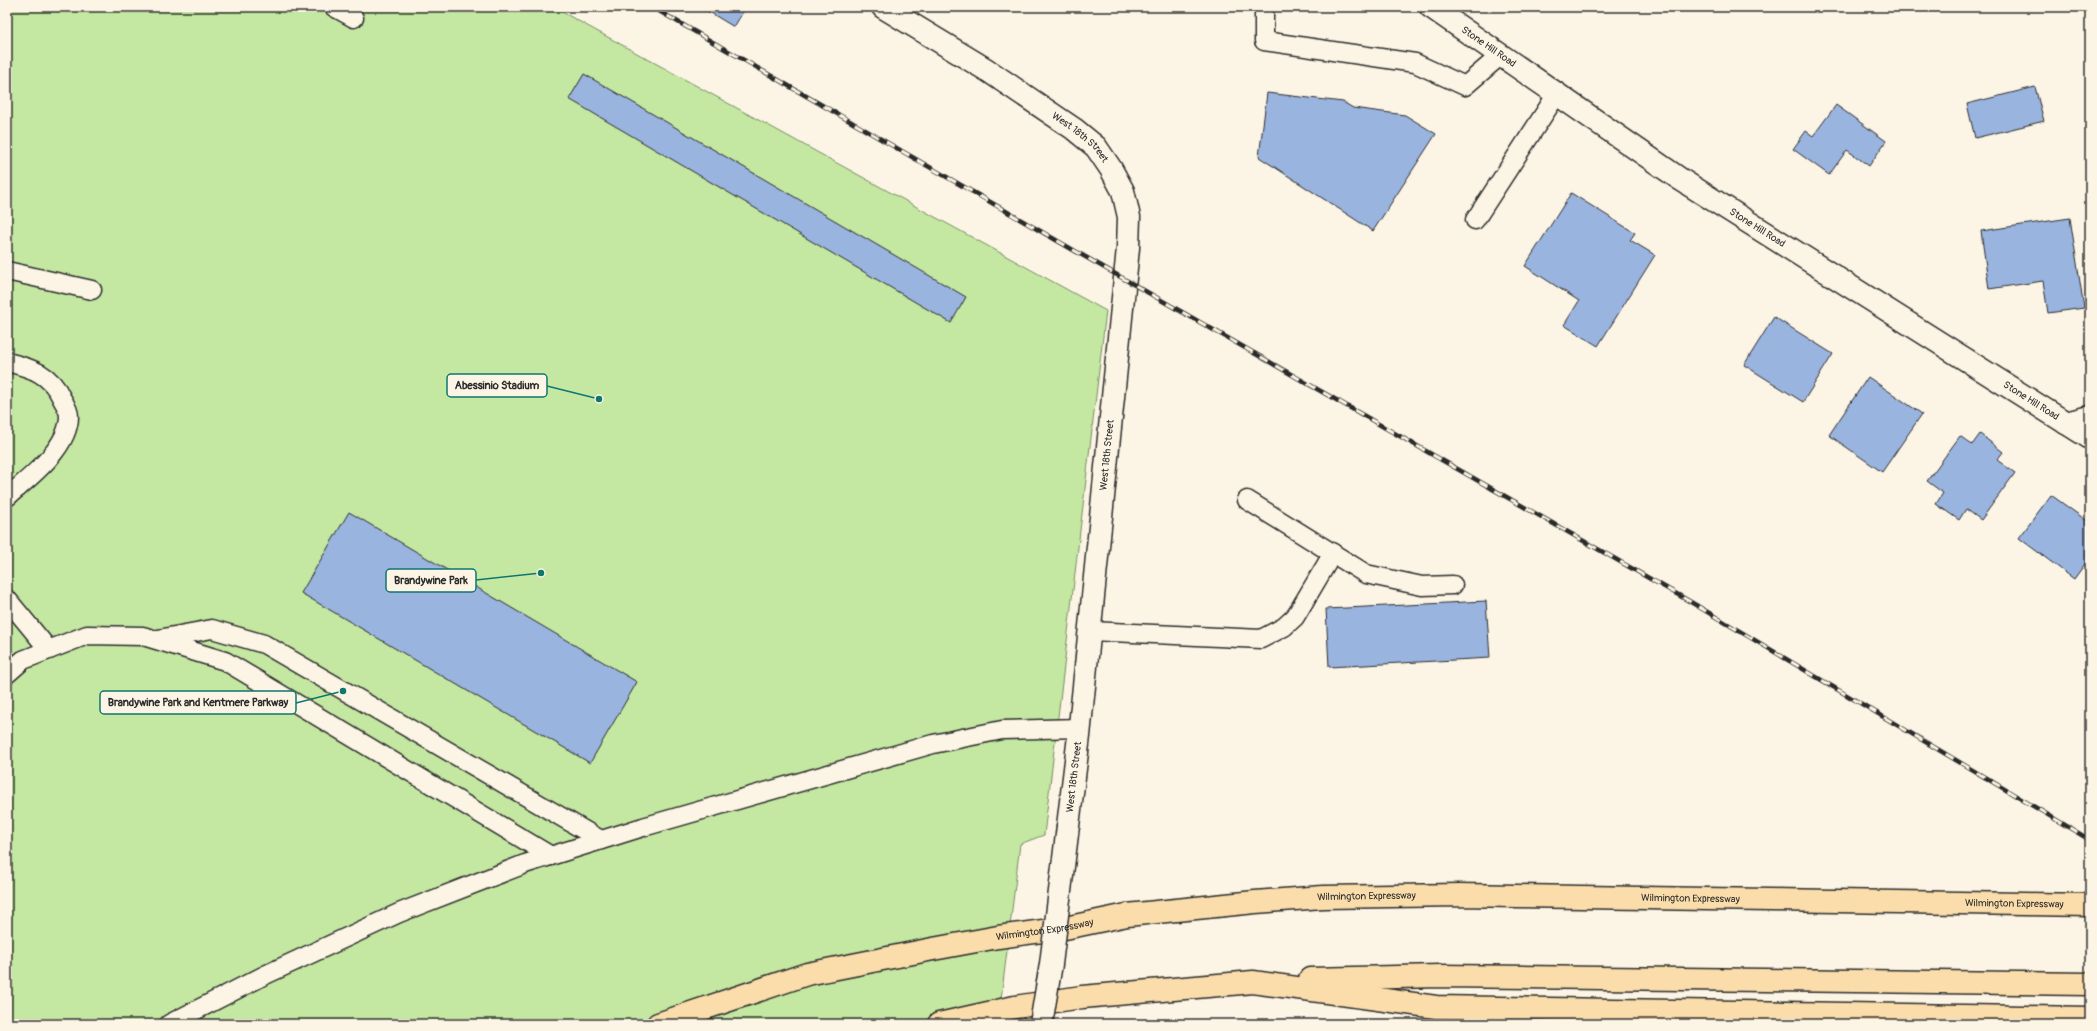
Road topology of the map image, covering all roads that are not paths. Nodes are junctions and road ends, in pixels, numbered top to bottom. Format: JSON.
{"nodes":[{"id":1,"x":334,"y":7,"type":"edge"},
{"id":2,"x":883,"y":7,"type":"edge"},
{"id":3,"x":1264,"y":7,"type":"edge"},
{"id":4,"x":1431,"y":7,"type":"edge"},
{"id":5,"x":354,"y":18,"type":"dead end"},
{"id":6,"x":1501,"y":55,"type":"junction"},
{"id":7,"x":1557,"y":94,"type":"junction"},
{"id":8,"x":1475,"y":220,"type":"dead end"},
{"id":9,"x":7,"y":271,"type":"edge"},
{"id":10,"x":92,"y":290,"type":"dead end"},
{"id":11,"x":7,"y":362,"type":"edge"},
{"id":12,"x":2090,"y":417,"type":"edge"},
{"id":13,"x":2066,"y":423,"type":"junction"},
{"id":14,"x":2090,"y":438,"type":"edge"},
{"id":15,"x":7,"y":497,"type":"edge"},
{"id":16,"x":1247,"y":500,"type":"dead end"},
{"id":17,"x":1332,"y":553,"type":"junction"},
{"id":18,"x":1453,"y":586,"type":"dead end"},
{"id":19,"x":7,"y":599,"type":"edge"},
{"id":20,"x":1090,"y":631,"type":"junction"},
{"id":21,"x":154,"y":640,"type":"junction"},
{"id":22,"x":49,"y":650,"type":"junction"},
{"id":23,"x":7,"y":674,"type":"edge"},
{"id":24,"x":1080,"y":728,"type":"junction"},
{"id":25,"x":601,"y":840,"type":"junction"},
{"id":26,"x":551,"y":856,"type":"junction"},
{"id":27,"x":2090,"y":904,"type":"edge"},
{"id":28,"x":1253,"y":982,"type":"junction"},
{"id":29,"x":2090,"y":984,"type":"edge"},
{"id":30,"x":2090,"y":1018,"type":"edge"},
{"id":31,"x":169,"y":1024,"type":"edge"},
{"id":32,"x":658,"y":1024,"type":"edge"},
{"id":33,"x":939,"y":1024,"type":"edge"},
{"id":34,"x":1041,"y":1024,"type":"edge"}],
"edges":[{"from":1,"to":5,"type":"lane"},
{"from":2,"to":20,"type":"street","name":"West 18th Street"},
{"from":3,"to":6,"type":"lane"},
{"from":4,"to":6,"type":"street","name":"Stone Hill Road"},
{"from":6,"to":7,"type":"street","name":"Stone Hill Road"},
{"from":7,"to":8,"type":"lane"},
{"from":7,"to":13,"type":"street","name":"Stone Hill Road"},
{"from":9,"to":10,"type":"lane"},
{"from":11,"to":15,"type":"lane"},
{"from":12,"to":13,"type":"street"},
{"from":13,"to":14,"type":"street","name":"Stone Hill Road"},
{"from":16,"to":17,"type":"lane"},
{"from":17,"to":18,"type":"lane"},
{"from":17,"to":20,"type":"lane"},
{"from":19,"to":22,"type":"lane"},
{"from":20,"to":24,"type":"street","name":"West 18th Street"},
{"from":21,"to":22,"type":"lane"},
{"from":21,"to":25,"type":"lane"},
{"from":21,"to":26,"type":"lane"},
{"from":22,"to":23,"type":"lane"},
{"from":24,"to":25,"type":"lane"},
{"from":24,"to":34,"type":"street","name":"West 18th Street","bridge":true},
{"from":25,"to":26,"type":"lane"},
{"from":26,"to":31,"type":"lane"},
{"from":27,"to":32,"type":"highway","name":"Wilmington Expressway"},
{"from":28,"to":29,"type":"highway"},
{"from":28,"to":30,"type":"highway"},
{"from":28,"to":33,"type":"highway"}]}
